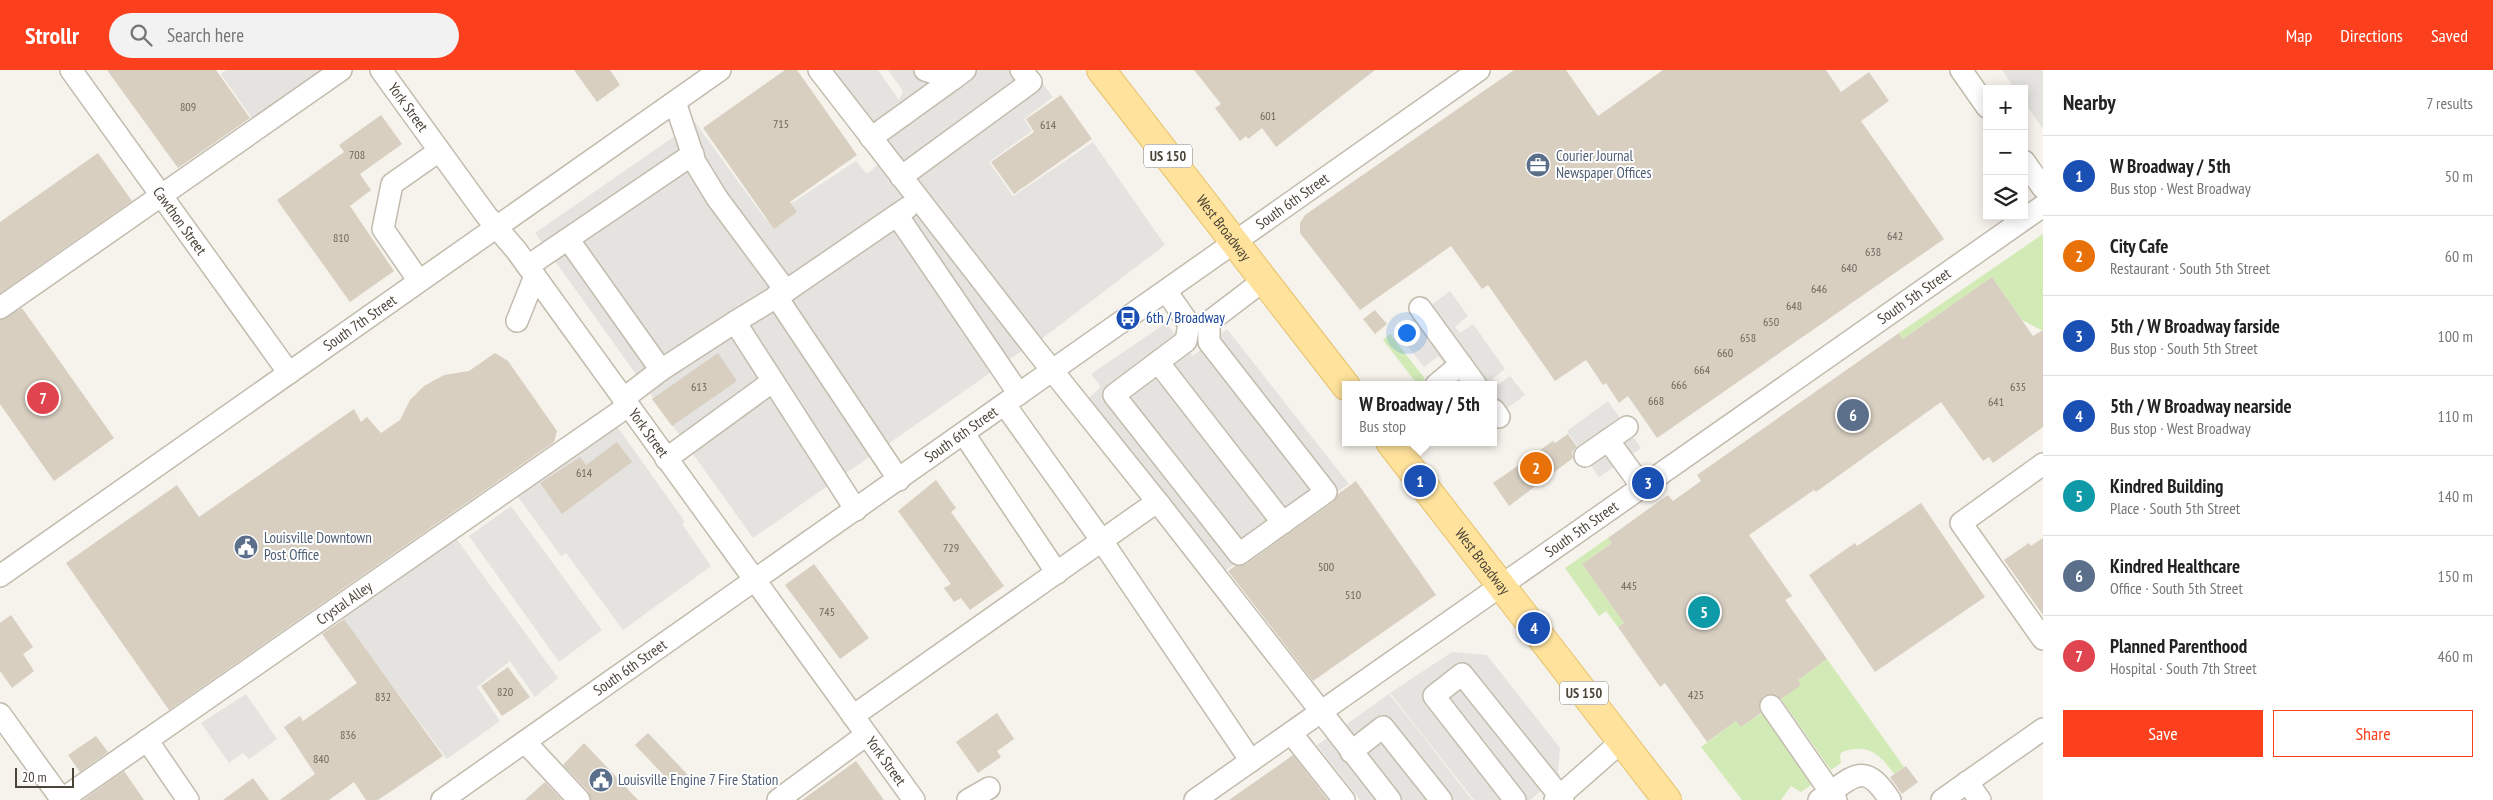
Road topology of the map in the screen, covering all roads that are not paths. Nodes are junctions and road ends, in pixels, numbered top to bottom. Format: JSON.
{"nodes":[{"id":1,"x":71,"y":70,"type":"edge"},
{"id":2,"x":340,"y":70,"type":"edge"},
{"id":3,"x":381,"y":70,"type":"edge"},
{"id":4,"x":720,"y":70,"type":"edge"},
{"id":5,"x":818,"y":70,"type":"edge"},
{"id":6,"x":925,"y":70,"type":"edge"},
{"id":7,"x":1022,"y":70,"type":"edge"},
{"id":8,"x":1101,"y":70,"type":"edge"},
{"id":9,"x":1479,"y":70,"type":"edge"},
{"id":10,"x":1961,"y":70,"type":"edge"},
{"id":11,"x":959,"y":75,"type":"edge"},
{"id":12,"x":1983,"y":101,"type":"edge"},
{"id":13,"x":675,"y":102,"type":"junction"},
{"id":14,"x":871,"y":138,"type":"junction"},
{"id":15,"x":439,"y":150,"type":"junction"},
{"id":16,"x":692,"y":154,"type":"junction"},
{"id":17,"x":2028,"y":167,"type":"edge"},
{"id":18,"x":901,"y":177,"type":"junction"},
{"id":19,"x":2043,"y":188,"type":"edge"},
{"id":20,"x":161,"y":194,"type":"junction"},
{"id":21,"x":918,"y":199,"type":"junction"},
{"id":22,"x":2043,"y":206,"type":"edge"},
{"id":23,"x":897,"y":215,"type":"junction"},
{"id":24,"x":497,"y":227,"type":"junction"},
{"id":25,"x":568,"y":239,"type":"junction"},
{"id":26,"x":1235,"y":241,"type":"junction"},
{"id":27,"x":532,"y":271,"type":"junction"},
{"id":28,"x":1264,"y":280,"type":"junction"},
{"id":29,"x":419,"y":281,"type":"junction"},
{"id":30,"x":1166,"y":291,"type":"junction"},
{"id":31,"x":781,"y":293,"type":"junction"},
{"id":32,"x":0,"y":308,"type":"edge"},
{"id":33,"x":1420,"y":308,"type":"dead end"},
{"id":34,"x":517,"y":320,"type":"dead end"},
{"id":35,"x":735,"y":322,"type":"junction"},
{"id":36,"x":1198,"y":332,"type":"junction"},
{"id":37,"x":1158,"y":362,"type":"junction"},
{"id":38,"x":1461,"y":364,"type":"junction"},
{"id":39,"x":661,"y":370,"type":"junction"},
{"id":40,"x":1053,"y":371,"type":"junction"},
{"id":41,"x":289,"y":373,"type":"junction"},
{"id":42,"x":773,"y":381,"type":"junction"},
{"id":43,"x":1342,"y":381,"type":"edge"},
{"id":44,"x":1441,"y":381,"type":"edge"},
{"id":45,"x":1473,"y":381,"type":"edge"},
{"id":46,"x":1012,"y":400,"type":"junction"},
{"id":47,"x":625,"y":403,"type":"junction"},
{"id":48,"x":1627,"y":427,"type":"dead end"},
{"id":49,"x":964,"y":434,"type":"junction"},
{"id":50,"x":1608,"y":440,"type":"junction"},
{"id":51,"x":1393,"y":446,"type":"edge"},
{"id":52,"x":1585,"y":456,"type":"dead end"},
{"id":53,"x":666,"y":459,"type":"junction"},
{"id":54,"x":2043,"y":464,"type":"edge"},
{"id":55,"x":899,"y":480,"type":"junction"},
{"id":56,"x":1643,"y":488,"type":"junction"},
{"id":57,"x":1160,"y":505,"type":"junction"},
{"id":58,"x":856,"y":510,"type":"junction"},
{"id":59,"x":1283,"y":523,"type":"junction"},
{"id":60,"x":1102,"y":541,"type":"junction"},
{"id":61,"x":1058,"y":573,"type":"junction"},
{"id":62,"x":0,"y":576,"type":"edge"},
{"id":63,"x":755,"y":581,"type":"junction"},
{"id":64,"x":1501,"y":586,"type":"junction"},
{"id":65,"x":2043,"y":639,"type":"edge"},
{"id":66,"x":1770,"y":706,"type":"dead end"},
{"id":67,"x":1320,"y":713,"type":"junction"},
{"id":68,"x":0,"y":714,"type":"edge"},
{"id":69,"x":853,"y":716,"type":"junction"},
{"id":70,"x":2043,"y":729,"type":"edge"},
{"id":71,"x":1291,"y":733,"type":"junction"},
{"id":72,"x":866,"y":735,"type":"junction"},
{"id":73,"x":147,"y":740,"type":"junction"},
{"id":74,"x":526,"y":742,"type":"junction"},
{"id":75,"x":1621,"y":742,"type":"junction"},
{"id":76,"x":1351,"y":752,"type":"junction"},
{"id":77,"x":1251,"y":761,"type":"junction"},
{"id":78,"x":1967,"y":782,"type":"junction"},
{"id":79,"x":989,"y":788,"type":"dead end"},
{"id":80,"x":1829,"y":797,"type":"edge"},
{"id":81,"x":1559,"y":799,"type":"edge"},
{"id":82,"x":61,"y":800,"type":"edge"},
{"id":83,"x":188,"y":800,"type":"edge"},
{"id":84,"x":442,"y":800,"type":"edge"},
{"id":85,"x":579,"y":800,"type":"edge"},
{"id":86,"x":778,"y":800,"type":"edge"},
{"id":87,"x":914,"y":800,"type":"edge"},
{"id":88,"x":968,"y":800,"type":"edge"},
{"id":89,"x":1195,"y":800,"type":"edge"},
{"id":90,"x":1344,"y":800,"type":"edge"},
{"id":91,"x":1390,"y":800,"type":"edge"},
{"id":92,"x":1441,"y":800,"type":"edge"},
{"id":93,"x":1515,"y":800,"type":"edge"},
{"id":94,"x":1667,"y":800,"type":"edge"},
{"id":95,"x":1890,"y":800,"type":"edge"},
{"id":96,"x":1942,"y":800,"type":"edge"},
{"id":97,"x":1980,"y":800,"type":"edge"}],
"edges":[{"from":1,"to":20,"type":"street","name":"Cawthon Street"},
{"from":2,"to":20,"type":"street"},
{"from":3,"to":15,"type":"street","name":"York Street"},
{"from":4,"to":13,"type":"street","name":"South 7th Street"},
{"from":5,"to":14,"type":"street"},
{"from":6,"to":11,"type":"street"},
{"from":7,"to":18,"type":"street"},
{"from":8,"to":26,"type":"main road","name":"West Broadway","number":"US 150"},
{"from":9,"to":26,"type":"street","name":"South 6th Street"},
{"from":10,"to":12,"type":"street"},
{"from":11,"to":14,"type":"street"},
{"from":13,"to":16,"type":"street"},
{"from":13,"to":24,"type":"street","name":"South 7th Street"},
{"from":14,"to":18,"type":"street"},
{"from":15,"to":24,"type":"street","name":"York Street"},
{"from":15,"to":29,"type":"street"},
{"from":16,"to":25,"type":"street"},
{"from":16,"to":31,"type":"street"},
{"from":17,"to":19,"type":"street"},
{"from":18,"to":21,"type":"street"},
{"from":20,"to":32,"type":"street"},
{"from":20,"to":41,"type":"street","name":"Cawthon Street"},
{"from":21,"to":23,"type":"street","name":"Crystal Alley"},
{"from":21,"to":40,"type":"street"},
{"from":22,"to":56,"type":"street","name":"South 5th Street"},
{"from":23,"to":31,"type":"street","name":"Crystal Alley"},
{"from":23,"to":46,"type":"street"},
{"from":24,"to":27,"type":"street","name":"York Street"},
{"from":24,"to":29,"type":"street","name":"South 7th Street"},
{"from":25,"to":27,"type":"street"},
{"from":25,"to":39,"type":"street"},
{"from":26,"to":28,"type":"main road","name":"West Broadway","number":"US 150"},
{"from":26,"to":30,"type":"street","name":"South 6th Street"},
{"from":27,"to":34,"type":"street"},
{"from":27,"to":47,"type":"street","name":"York Street"},
{"from":28,"to":36,"type":"street"},
{"from":28,"to":43,"type":"main road","name":"West Broadway","number":"US 150"},
{"from":29,"to":41,"type":"street","name":"South 7th Street"},
{"from":30,"to":36,"type":"street"},
{"from":30,"to":40,"type":"street","name":"South 6th Street"},
{"from":31,"to":35,"type":"street","name":"Crystal Alley"},
{"from":31,"to":55,"type":"street"},
{"from":33,"to":38,"type":"street"},
{"from":35,"to":39,"type":"street","name":"Crystal Alley"},
{"from":35,"to":42,"type":"street"},
{"from":36,"to":37,"type":"street"},
{"from":36,"to":59,"type":"street"},
{"from":37,"to":59,"type":"street"},
{"from":37,"to":59,"type":"street"},
{"from":38,"to":44,"type":"street"},
{"from":38,"to":45,"type":"street"},
{"from":39,"to":47,"type":"street","name":"Crystal Alley"},
{"from":40,"to":46,"type":"street","name":"South 6th Street"},
{"from":40,"to":57,"type":"street"},
{"from":41,"to":62,"type":"street","name":"South 7th Street"},
{"from":42,"to":53,"type":"street"},
{"from":42,"to":58,"type":"street"},
{"from":46,"to":49,"type":"street","name":"South 6th Street"},
{"from":46,"to":60,"type":"street"},
{"from":47,"to":53,"type":"street","name":"York Street"},
{"from":47,"to":73,"type":"street","name":"Crystal Alley"},
{"from":48,"to":50,"type":"street"},
{"from":49,"to":55,"type":"street","name":"South 6th Street"},
{"from":49,"to":61,"type":"street"},
{"from":50,"to":52,"type":"street"},
{"from":50,"to":56,"type":"street"},
{"from":51,"to":64,"type":"main road","name":"West Broadway","number":"US 150"},
{"from":53,"to":63,"type":"street","name":"York Street"},
{"from":54,"to":65,"type":"street"},
{"from":55,"to":58,"type":"street","name":"South 6th Street"},
{"from":56,"to":64,"type":"street","name":"South 5th Street"},
{"from":57,"to":60,"type":"street"},
{"from":57,"to":67,"type":"street"},
{"from":58,"to":63,"type":"street","name":"South 6th Street"},
{"from":60,"to":61,"type":"street"},
{"from":60,"to":77,"type":"street"},
{"from":61,"to":69,"type":"street"},
{"from":63,"to":69,"type":"street","name":"York Street"},
{"from":63,"to":74,"type":"street","name":"South 6th Street"},
{"from":64,"to":67,"type":"street","name":"South 5th Street"},
{"from":64,"to":75,"type":"main road","name":"West Broadway","number":"US 150"},
{"from":66,"to":80,"type":"street"},
{"from":67,"to":71,"type":"street","name":"South 5th Street"},
{"from":67,"to":76,"type":"street"},
{"from":68,"to":82,"type":"street"},
{"from":69,"to":72,"type":"street","name":"York Street"},
{"from":70,"to":78,"type":"street"},
{"from":71,"to":77,"type":"street","name":"South 5th Street"},
{"from":71,"to":90,"type":"street"},
{"from":72,"to":86,"type":"street"},
{"from":72,"to":87,"type":"street","name":"York Street"},
{"from":73,"to":82,"type":"street","name":"Crystal Alley"},
{"from":73,"to":83,"type":"street"},
{"from":74,"to":84,"type":"street","name":"South 6th Street"},
{"from":74,"to":85,"type":"street"},
{"from":75,"to":81,"type":"street"},
{"from":75,"to":94,"type":"main road","name":"West Broadway","number":"US 150"},
{"from":76,"to":91,"type":"street"},
{"from":76,"to":92,"type":"street"},
{"from":77,"to":89,"type":"street","name":"South 5th Street"},
{"from":78,"to":96,"type":"street"},
{"from":78,"to":97,"type":"street"},
{"from":79,"to":88,"type":"street"},
{"from":80,"to":95,"type":"street"},
{"from":81,"to":93,"type":"street"}]}
